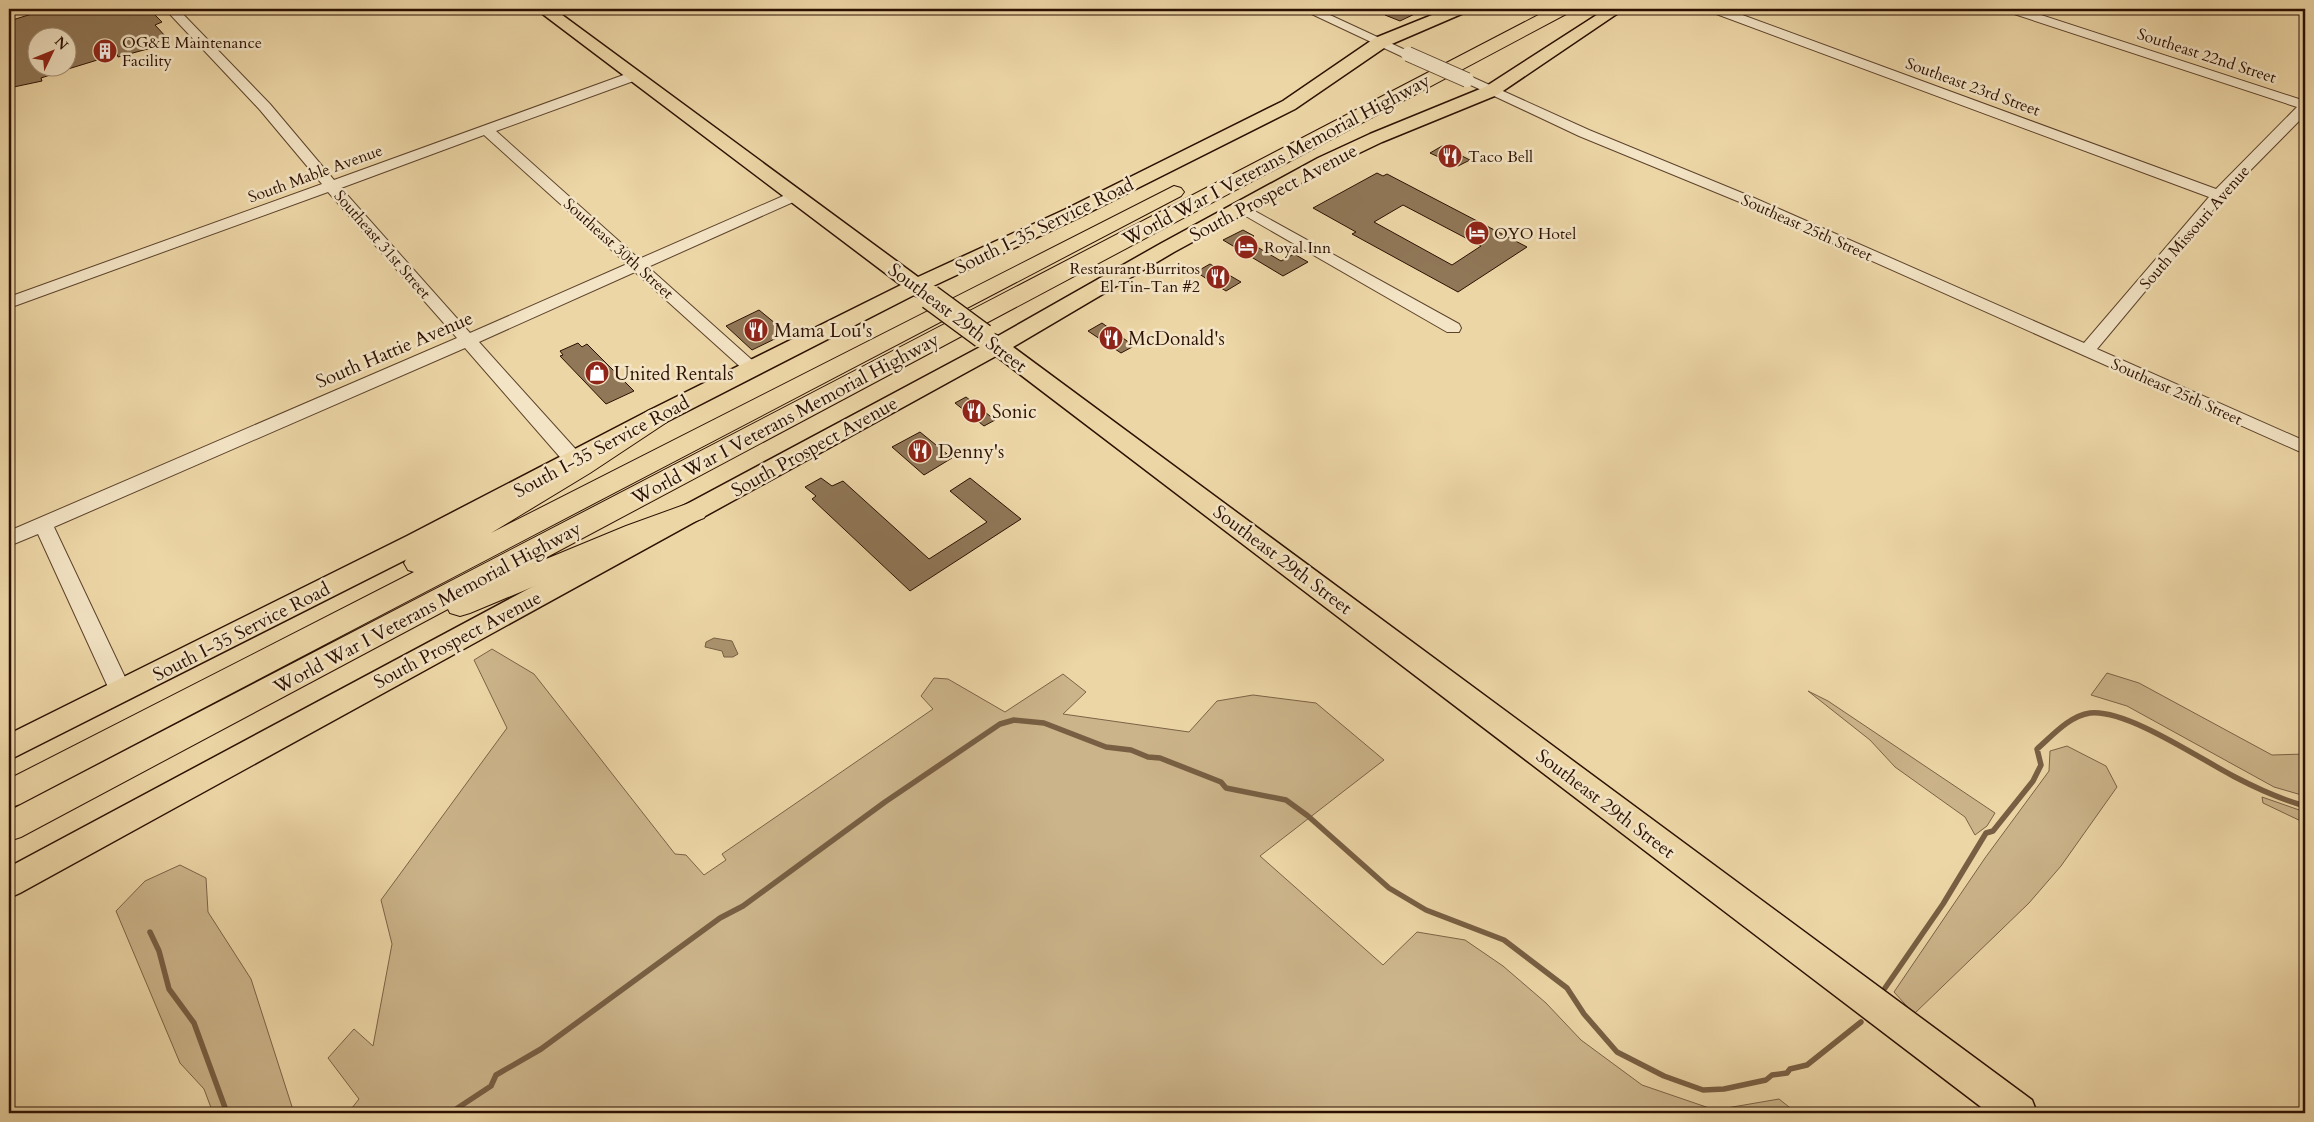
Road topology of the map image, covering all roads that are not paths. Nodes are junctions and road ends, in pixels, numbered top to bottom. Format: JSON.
{"nodes":[{"id":1,"x":18,"y":9,"type":"edge"},
{"id":2,"x":171,"y":9,"type":"edge"},
{"id":3,"x":544,"y":9,"type":"edge"},
{"id":4,"x":1307,"y":9,"type":"edge"},
{"id":5,"x":1460,"y":9,"type":"edge"},
{"id":6,"x":1529,"y":9,"type":"edge"},
{"id":7,"x":1562,"y":9,"type":"edge"},
{"id":8,"x":1715,"y":9,"type":"edge"},
{"id":9,"x":2012,"y":9,"type":"edge"},
{"id":10,"x":1614,"y":10,"type":"edge"},
{"id":11,"x":9,"y":12,"type":"edge"},
{"id":12,"x":1381,"y":42,"type":"junction"},
{"id":13,"x":634,"y":76,"type":"junction"},
{"id":14,"x":1491,"y":91,"type":"junction"},
{"id":15,"x":2305,"y":106,"type":"edge"},
{"id":16,"x":485,"y":129,"type":"junction"},
{"id":17,"x":332,"y":185,"type":"junction"},
{"id":18,"x":2218,"y":195,"type":"junction"},
{"id":19,"x":795,"y":196,"type":"junction"},
{"id":20,"x":1242,"y":208,"type":"junction"},
{"id":21,"x":639,"y":265,"type":"junction"},
{"id":22,"x":923,"y":291,"type":"junction"},
{"id":23,"x":9,"y":303,"type":"edge"},
{"id":24,"x":1453,"y":328,"type":"dead end"},
{"id":25,"x":468,"y":340,"type":"junction"},
{"id":26,"x":991,"y":341,"type":"junction"},
{"id":27,"x":2086,"y":351,"type":"junction"},
{"id":28,"x":752,"y":368,"type":"junction"},
{"id":29,"x":658,"y":416,"type":"junction"},
{"id":30,"x":2305,"y":448,"type":"edge"},
{"id":31,"x":573,"y":459,"type":"junction"},
{"id":32,"x":695,"y":511,"type":"junction"},
{"id":33,"x":42,"y":524,"type":"junction"},
{"id":34,"x":9,"y":539,"type":"edge"},
{"id":35,"x":347,"y":648,"type":"junction"},
{"id":36,"x":265,"y":661,"type":"junction"},
{"id":37,"x":121,"y":692,"type":"junction"},
{"id":38,"x":9,"y":748,"type":"edge"},
{"id":39,"x":9,"y":794,"type":"edge"},
{"id":40,"x":9,"y":827,"type":"edge"},
{"id":41,"x":9,"y":882,"type":"edge"},
{"id":42,"x":2019,"y":1113,"type":"edge"}],
"edges":[{"from":1,"to":11,"type":"street"},
{"from":2,"to":17,"type":"street","name":"Southeast 31st Street"},
{"from":3,"to":13,"type":"main road","name":"Southeast 29th Street"},
{"from":4,"to":12,"type":"street","name":"Southeast 25th Street"},
{"from":5,"to":12,"type":"main road","name":"South I-35 Service Road"},
{"from":6,"to":36,"type":"highway","name":"World War I Veterans Memorial Highway"},
{"from":7,"to":35,"type":"highway","name":"World War I Veterans Memorial Highway"},
{"from":8,"to":18,"type":"street","name":"Southeast 23rd Street"},
{"from":9,"to":15,"type":"street","name":"Southeast 22nd Street"},
{"from":10,"to":14,"type":"main road","name":"South Prospect Avenue"},
{"from":12,"to":14,"type":"street","name":"Southeast 25th Street","bridge":true},
{"from":12,"to":22,"type":"main road","name":"South I-35 Service Road"},
{"from":13,"to":16,"type":"street","name":"South Mable Avenue"},
{"from":13,"to":19,"type":"main road","name":"Southeast 29th Street"},
{"from":14,"to":20,"type":"main road","name":"South Prospect Avenue"},
{"from":14,"to":27,"type":"street","name":"Southeast 25th Street"},
{"from":15,"to":18,"type":"street","name":"South Missouri Avenue"},
{"from":16,"to":17,"type":"street","name":"South Mable Avenue"},
{"from":16,"to":21,"type":"street","name":"Southeast 30th Street"},
{"from":17,"to":23,"type":"street","name":"South Mable Avenue"},
{"from":17,"to":25,"type":"street","name":"Southeast 31st Street"},
{"from":18,"to":27,"type":"street","name":"South Missouri Avenue"},
{"from":19,"to":21,"type":"street","name":"South Hattie Avenue"},
{"from":19,"to":22,"type":"main road","name":"Southeast 29th Street"},
{"from":20,"to":24,"type":"street"},
{"from":20,"to":26,"type":"main road","name":"South Prospect Avenue"},
{"from":21,"to":25,"type":"street","name":"South Hattie Avenue"},
{"from":21,"to":28,"type":"street","name":"Southeast 30th Street"},
{"from":22,"to":26,"type":"main road","name":"Southeast 29th Street","bridge":true},
{"from":22,"to":28,"type":"main road","name":"South I-35 Service Road"},
{"from":25,"to":31,"type":"street","name":"Southeast 31st Street"},
{"from":25,"to":33,"type":"street","name":"South Hattie Avenue"},
{"from":26,"to":32,"type":"main road","name":"South Prospect Avenue"},
{"from":26,"to":42,"type":"main road","name":"Southeast 29th Street"},
{"from":27,"to":30,"type":"street","name":"Southeast 25th Street"},
{"from":28,"to":29,"type":"main road","name":"South I-35 Service Road"},
{"from":29,"to":31,"type":"main road","name":"South I-35 Service Road"},
{"from":29,"to":36,"type":"highway"},
{"from":31,"to":37,"type":"main road","name":"South I-35 Service Road"},
{"from":32,"to":35,"type":"highway"},
{"from":32,"to":41,"type":"main road","name":"South Prospect Avenue"},
{"from":33,"to":34,"type":"street","name":"South Hattie Avenue"},
{"from":33,"to":37,"type":"street"},
{"from":35,"to":40,"type":"highway","name":"World War I Veterans Memorial Highway"},
{"from":36,"to":39,"type":"highway","name":"World War I Veterans Memorial Highway"},
{"from":37,"to":38,"type":"main road","name":"South I-35 Service Road"}]}
